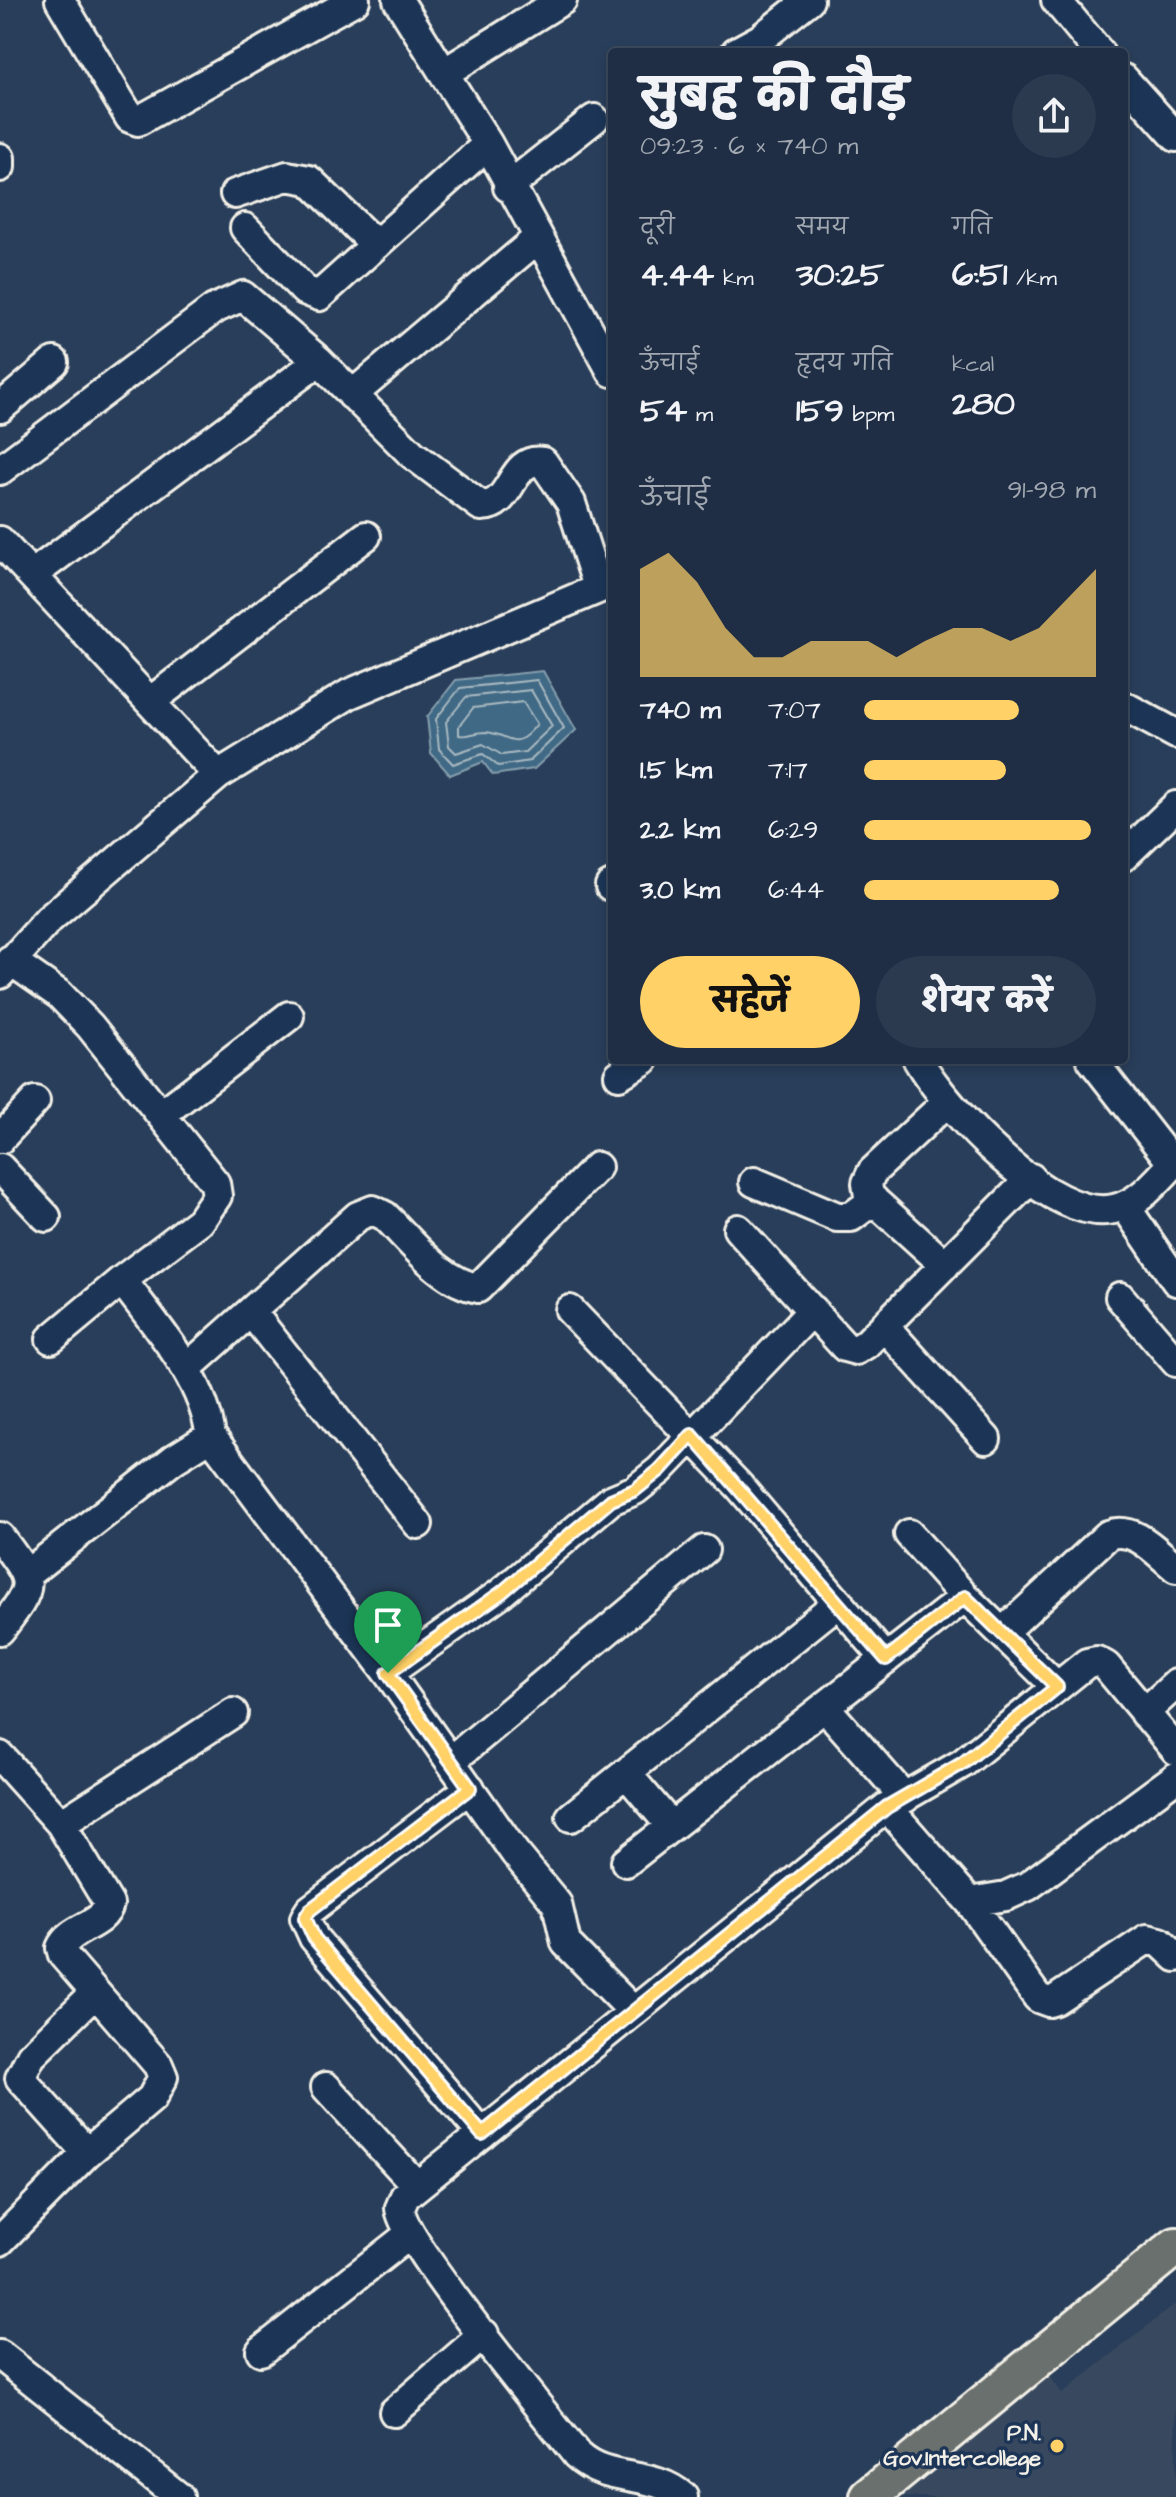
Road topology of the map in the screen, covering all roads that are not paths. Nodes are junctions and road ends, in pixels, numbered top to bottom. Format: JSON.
{"nodes":[{"id":1,"x":60,"y":0,"type":"edge"},
{"id":2,"x":355,"y":0,"type":"edge"},
{"id":3,"x":398,"y":0,"type":"edge"},
{"id":4,"x":562,"y":0,"type":"edge"},
{"id":5,"x":809,"y":0,"type":"edge"},
{"id":6,"x":1056,"y":0,"type":"edge"},
{"id":7,"x":743,"y":48,"type":"edge"},
{"id":8,"x":1096,"y":48,"type":"edge"},
{"id":9,"x":444,"y":73,"type":"junction"},
{"id":10,"x":1128,"y":83,"type":"edge"},
{"id":11,"x":594,"y":119,"type":"dead end"},
{"id":12,"x":1176,"y":137,"type":"edge"},
{"id":13,"x":488,"y":144,"type":"junction"},
{"id":14,"x":0,"y":158,"type":"edge"},
{"id":15,"x":0,"y":167,"type":"edge"},
{"id":16,"x":508,"y":187,"type":"junction"},
{"id":17,"x":235,"y":194,"type":"dead end"},
{"id":18,"x":245,"y":228,"type":"dead end"},
{"id":19,"x":538,"y":238,"type":"junction"},
{"id":20,"x":376,"y":245,"type":"junction"},
{"id":21,"x":319,"y":361,"type":"junction"},
{"id":22,"x":54,"y":362,"type":"dead end"},
{"id":23,"x":608,"y":365,"type":"edge"},
{"id":24,"x":352,"y":395,"type":"junction"},
{"id":25,"x":0,"y":408,"type":"edge"},
{"id":26,"x":0,"y":470,"type":"edge"},
{"id":27,"x":366,"y":536,"type":"dead end"},
{"id":28,"x":0,"y":541,"type":"edge"},
{"id":29,"x":32,"y":575,"type":"junction"},
{"id":30,"x":605,"y":585,"type":"edge"},
{"id":31,"x":151,"y":701,"type":"junction"},
{"id":32,"x":1128,"y":708,"type":"edge"},
{"id":33,"x":1176,"y":734,"type":"edge"},
{"id":34,"x":218,"y":775,"type":"junction"},
{"id":35,"x":1176,"y":806,"type":"edge"},
{"id":36,"x":1128,"y":852,"type":"edge"},
{"id":37,"x":5,"y":967,"type":"edge"},
{"id":38,"x":289,"y":1016,"type":"dead end"},
{"id":39,"x":637,"y":1064,"type":"edge"},
{"id":40,"x":921,"y":1064,"type":"edge"},
{"id":41,"x":1095,"y":1064,"type":"edge"},
{"id":42,"x":619,"y":1075,"type":"dead end"},
{"id":43,"x":35,"y":1101,"type":"dead end"},
{"id":44,"x":946,"y":1103,"type":"junction"},
{"id":45,"x":162,"y":1114,"type":"junction"},
{"id":46,"x":0,"y":1139,"type":"edge"},
{"id":47,"x":1174,"y":1163,"type":"edge"},
{"id":48,"x":597,"y":1167,"type":"dead end"},
{"id":49,"x":0,"y":1168,"type":"edge"},
{"id":50,"x":1031,"y":1178,"type":"junction"},
{"id":51,"x":754,"y":1182,"type":"dead end"},
{"id":52,"x":874,"y":1200,"type":"junction"},
{"id":53,"x":1125,"y":1206,"type":"junction"},
{"id":54,"x":46,"y":1217,"type":"dead end"},
{"id":55,"x":738,"y":1229,"type":"dead end"},
{"id":56,"x":945,"y":1265,"type":"junction"},
{"id":57,"x":122,"y":1280,"type":"junction"},
{"id":58,"x":1176,"y":1281,"type":"edge"},
{"id":59,"x":1120,"y":1297,"type":"dead end"},
{"id":60,"x":570,"y":1310,"type":"dead end"},
{"id":61,"x":813,"y":1310,"type":"junction"},
{"id":62,"x":252,"y":1313,"type":"junction"},
{"id":63,"x":884,"y":1326,"type":"junction"},
{"id":64,"x":51,"y":1339,"type":"dead end"},
{"id":65,"x":1176,"y":1362,"type":"edge"},
{"id":66,"x":187,"y":1368,"type":"junction"},
{"id":67,"x":692,"y":1435,"type":"junction"},
{"id":68,"x":211,"y":1436,"type":"junction"},
{"id":69,"x":986,"y":1439,"type":"dead end"},
{"id":70,"x":418,"y":1524,"type":"dead end"},
{"id":71,"x":909,"y":1534,"type":"dead end"},
{"id":72,"x":0,"y":1537,"type":"edge"},
{"id":73,"x":704,"y":1550,"type":"dead end"},
{"id":74,"x":1176,"y":1568,"type":"edge"},
{"id":75,"x":27,"y":1574,"type":"junction"},
{"id":76,"x":965,"y":1597,"type":"junction"},
{"id":77,"x":839,"y":1602,"type":"junction"},
{"id":78,"x":0,"y":1630,"type":"edge"},
{"id":79,"x":1002,"y":1633,"type":"junction"},
{"id":80,"x":886,"y":1659,"type":"junction"},
{"id":81,"x":388,"y":1673,"type":"junction"},
{"id":82,"x":1176,"y":1684,"type":"edge"},
{"id":83,"x":1057,"y":1687,"type":"junction"},
{"id":84,"x":825,"y":1707,"type":"junction"},
{"id":85,"x":233,"y":1713,"type":"dead end"},
{"id":86,"x":1144,"y":1713,"type":"junction"},
{"id":87,"x":1176,"y":1750,"type":"edge"},
{"id":88,"x":0,"y":1756,"type":"edge"},
{"id":89,"x":451,"y":1761,"type":"junction"},
{"id":90,"x":626,"y":1773,"type":"junction"},
{"id":91,"x":1176,"y":1777,"type":"edge"},
{"id":92,"x":470,"y":1788,"type":"junction"},
{"id":93,"x":896,"y":1803,"type":"junction"},
{"id":94,"x":571,"y":1817,"type":"dead end"},
{"id":95,"x":61,"y":1824,"type":"junction"},
{"id":96,"x":671,"y":1826,"type":"junction"},
{"id":97,"x":626,"y":1862,"type":"dead end"},
{"id":98,"x":970,"y":1902,"type":"junction"},
{"id":99,"x":1176,"y":1957,"type":"edge"},
{"id":100,"x":95,"y":1993,"type":"junction"},
{"id":101,"x":633,"y":2011,"type":"junction"},
{"id":102,"x":326,"y":2087,"type":"dead end"},
{"id":103,"x":482,"y":2134,"type":"junction"},
{"id":104,"x":87,"y":2153,"type":"junction"},
{"id":105,"x":417,"y":2186,"type":"junction"},
{"id":106,"x":410,"y":2234,"type":"junction"},
{"id":107,"x":0,"y":2241,"type":"edge"},
{"id":108,"x":1174,"y":2251,"type":"edge"},
{"id":109,"x":484,"y":2334,"type":"junction"},
{"id":110,"x":261,"y":2351,"type":"dead end"},
{"id":111,"x":0,"y":2355,"type":"edge"},
{"id":112,"x":394,"y":2412,"type":"dead end"},
{"id":113,"x":179,"y":2497,"type":"edge"},
{"id":114,"x":683,"y":2497,"type":"edge"},
{"id":115,"x":869,"y":2497,"type":"edge"}],
"edges":[{"from":1,"to":2,"type":"street"},
{"from":3,"to":9,"type":"street"},
{"from":4,"to":9,"type":"street"},
{"from":5,"to":7,"type":"street"},
{"from":6,"to":8,"type":"street"},
{"from":9,"to":13,"type":"street"},
{"from":10,"to":12,"type":"street"},
{"from":11,"to":16,"type":"street"},
{"from":13,"to":16,"type":"street"},
{"from":13,"to":20,"type":"street"},
{"from":14,"to":15,"type":"street"},
{"from":16,"to":19,"type":"street"},
{"from":17,"to":20,"type":"street"},
{"from":18,"to":20,"type":"street"},
{"from":19,"to":23,"type":"street"},
{"from":19,"to":24,"type":"street"},
{"from":21,"to":24,"type":"street"},
{"from":21,"to":26,"type":"street"},
{"from":21,"to":29,"type":"street"},
{"from":22,"to":25,"type":"street"},
{"from":24,"to":30,"type":"street"},
{"from":27,"to":31,"type":"street"},
{"from":28,"to":29,"type":"street"},
{"from":29,"to":31,"type":"street"},
{"from":30,"to":34,"type":"street"},
{"from":31,"to":34,"type":"street"},
{"from":32,"to":33,"type":"street"},
{"from":34,"to":37,"type":"street"},
{"from":35,"to":36,"type":"street"},
{"from":37,"to":45,"type":"street"},
{"from":38,"to":45,"type":"street"},
{"from":39,"to":42,"type":"street"},
{"from":40,"to":44,"type":"street"},
{"from":41,"to":47,"type":"street"},
{"from":43,"to":46,"type":"street"},
{"from":44,"to":50,"type":"street"},
{"from":44,"to":52,"type":"street"},
{"from":45,"to":57,"type":"street"},
{"from":47,"to":53,"type":"street"},
{"from":48,"to":62,"type":"street"},
{"from":49,"to":54,"type":"street"},
{"from":50,"to":53,"type":"street"},
{"from":50,"to":56,"type":"street"},
{"from":51,"to":52,"type":"street"},
{"from":52,"to":56,"type":"street"},
{"from":53,"to":58,"type":"street"},
{"from":55,"to":61,"type":"street"},
{"from":56,"to":63,"type":"street"},
{"from":57,"to":64,"type":"street"},
{"from":57,"to":66,"type":"street"},
{"from":59,"to":65,"type":"street"},
{"from":60,"to":67,"type":"street"},
{"from":61,"to":63,"type":"street"},
{"from":61,"to":67,"type":"street"},
{"from":62,"to":66,"type":"street"},
{"from":62,"to":70,"type":"street"},
{"from":63,"to":69,"type":"street"},
{"from":66,"to":68,"type":"street"},
{"from":67,"to":77,"type":"street"},
{"from":67,"to":81,"type":"street"},
{"from":68,"to":75,"type":"street"},
{"from":68,"to":81,"type":"street"},
{"from":71,"to":76,"type":"street"},
{"from":72,"to":75,"type":"street"},
{"from":73,"to":89,"type":"street"},
{"from":74,"to":79,"type":"street"},
{"from":75,"to":78,"type":"street"},
{"from":76,"to":79,"type":"street"},
{"from":76,"to":80,"type":"street"},
{"from":77,"to":80,"type":"street"},
{"from":77,"to":90,"type":"street"},
{"from":79,"to":83,"type":"street"},
{"from":80,"to":84,"type":"street"},
{"from":81,"to":89,"type":"street"},
{"from":82,"to":86,"type":"street"},
{"from":83,"to":86,"type":"street"},
{"from":83,"to":93,"type":"street"},
{"from":84,"to":93,"type":"street"},
{"from":84,"to":96,"type":"street"},
{"from":85,"to":95,"type":"street"},
{"from":86,"to":87,"type":"street"},
{"from":88,"to":95,"type":"street"},
{"from":89,"to":92,"type":"street"},
{"from":90,"to":94,"type":"street"},
{"from":90,"to":96,"type":"street"},
{"from":91,"to":98,"type":"street"},
{"from":92,"to":101,"type":"street"},
{"from":92,"to":103,"type":"street"},
{"from":93,"to":98,"type":"street"},
{"from":93,"to":101,"type":"street"},
{"from":95,"to":100,"type":"street"},
{"from":96,"to":97,"type":"street"},
{"from":98,"to":99,"type":"street"},
{"from":100,"to":104,"type":"street"},
{"from":100,"to":104,"type":"street"},
{"from":101,"to":103,"type":"street"},
{"from":102,"to":105,"type":"street"},
{"from":103,"to":105,"type":"street"},
{"from":104,"to":107,"type":"street"},
{"from":105,"to":106,"type":"street"},
{"from":106,"to":109,"type":"street"},
{"from":106,"to":110,"type":"street"},
{"from":108,"to":115,"type":"main road"},
{"from":109,"to":112,"type":"street"},
{"from":109,"to":114,"type":"street"},
{"from":111,"to":113,"type":"street"}]}
